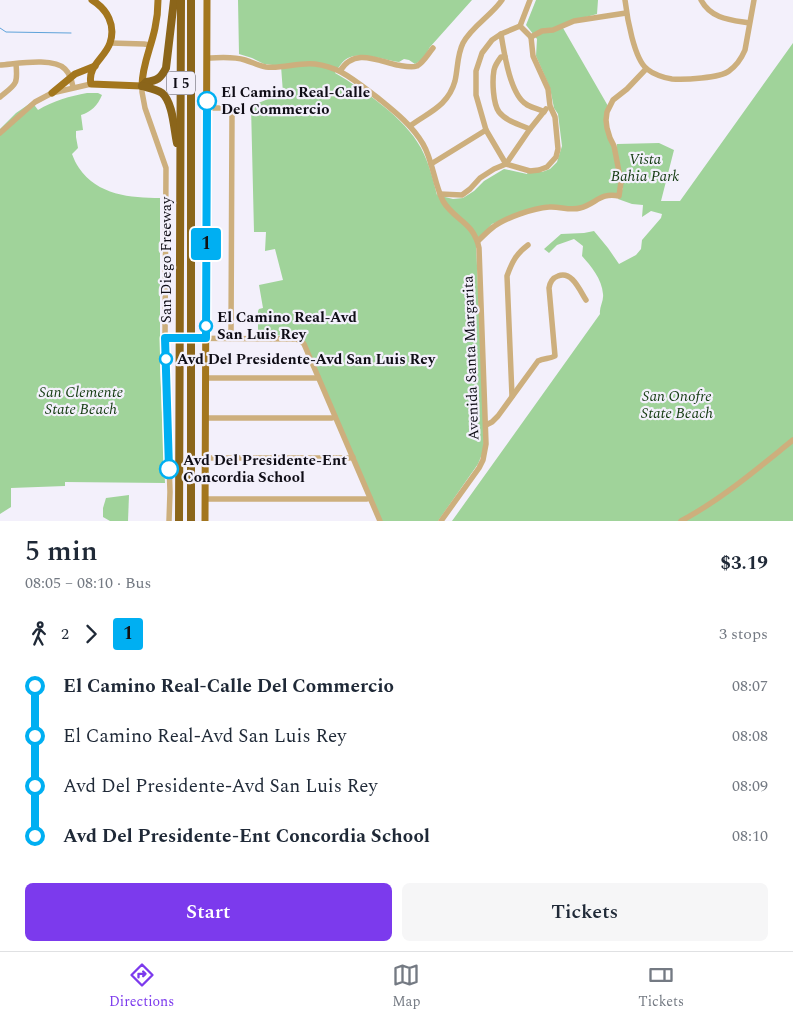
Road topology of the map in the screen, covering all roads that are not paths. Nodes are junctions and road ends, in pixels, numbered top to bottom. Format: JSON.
{"nodes":[{"id":1,"x":92,"y":0,"type":"edge"},
{"id":2,"x":158,"y":0,"type":"edge"},
{"id":3,"x":174,"y":0,"type":"edge"},
{"id":4,"x":181,"y":0,"type":"edge"},
{"id":5,"x":193,"y":0,"type":"edge"},
{"id":6,"x":207,"y":0,"type":"edge"},
{"id":7,"x":502,"y":0,"type":"edge"},
{"id":8,"x":530,"y":0,"type":"edge"},
{"id":9,"x":625,"y":0,"type":"edge"},
{"id":10,"x":701,"y":0,"type":"edge"},
{"id":11,"x":754,"y":0,"type":"edge"},
{"id":12,"x":626,"y":13,"type":"junction"},
{"id":13,"x":749,"y":23,"type":"junction"},
{"id":14,"x":520,"y":26,"type":"junction"},
{"id":15,"x":501,"y":34,"type":"junction"},
{"id":16,"x":531,"y":37,"type":"junction"},
{"id":17,"x":110,"y":43,"type":"junction"},
{"id":18,"x":150,"y":46,"type":"junction"},
{"id":19,"x":433,"y":48,"type":"dead end"},
{"id":20,"x":505,"y":57,"type":"junction"},
{"id":21,"x":207,"y":58,"type":"junction"},
{"id":22,"x":16,"y":64,"type":"junction"},
{"id":23,"x":0,"y":65,"type":"edge"},
{"id":24,"x":94,"y":66,"type":"junction"},
{"id":25,"x":646,"y":69,"type":"junction"},
{"id":26,"x":340,"y":71,"type":"junction"},
{"id":27,"x":71,"y":77,"type":"junction"},
{"id":28,"x":91,"y":84,"type":"junction"},
{"id":29,"x":142,"y":86,"type":"junction"},
{"id":30,"x":74,"y":87,"type":"junction"},
{"id":31,"x":52,"y":93,"type":"junction"},
{"id":32,"x":0,"y":97,"type":"edge"},
{"id":33,"x":550,"y":106,"type":"junction"},
{"id":34,"x":206,"y":108,"type":"junction"},
{"id":35,"x":544,"y":112,"type":"junction"},
{"id":36,"x":410,"y":126,"type":"junction"},
{"id":37,"x":530,"y":129,"type":"junction"},
{"id":38,"x":486,"y":130,"type":"junction"},
{"id":39,"x":0,"y":132,"type":"edge"},
{"id":40,"x":432,"y":164,"type":"junction"},
{"id":41,"x":506,"y":164,"type":"junction"},
{"id":42,"x":180,"y":165,"type":"junction"},
{"id":43,"x":440,"y":194,"type":"junction"},
{"id":44,"x":478,"y":241,"type":"junction"},
{"id":45,"x":528,"y":245,"type":"dead end"},
{"id":46,"x":586,"y":300,"type":"dead end"},
{"id":47,"x":168,"y":338,"type":"junction"},
{"id":48,"x":202,"y":338,"type":"junction"},
{"id":49,"x":231,"y":338,"type":"junction"},
{"id":50,"x":318,"y":377,"type":"junction"},
{"id":51,"x":206,"y":378,"type":"junction"},
{"id":52,"x":512,"y":396,"type":"junction"},
{"id":53,"x":206,"y":418,"type":"junction"},
{"id":54,"x":335,"y":418,"type":"junction"},
{"id":55,"x":486,"y":425,"type":"junction"},
{"id":56,"x":793,"y":440,"type":"edge"},
{"id":57,"x":353,"y":457,"type":"junction"},
{"id":58,"x":206,"y":458,"type":"junction"},
{"id":59,"x":370,"y":498,"type":"junction"},
{"id":60,"x":205,"y":499,"type":"junction"},
{"id":61,"x":170,"y":521,"type":"edge"},
{"id":62,"x":179,"y":521,"type":"edge"},
{"id":63,"x":190,"y":521,"type":"edge"},
{"id":64,"x":205,"y":521,"type":"edge"},
{"id":65,"x":380,"y":521,"type":"edge"},
{"id":66,"x":440,"y":521,"type":"edge"},
{"id":67,"x":681,"y":521,"type":"edge"}],
"edges":[{"from":1,"to":17,"type":"main road"},
{"from":2,"to":18,"type":"main road"},
{"from":3,"to":29,"type":"highway"},
{"from":4,"to":42,"type":"highway","name":"San Diego Freeway","number":"I 5"},
{"from":5,"to":63,"type":"highway","name":"San Diego Freeway","number":"I 5"},
{"from":6,"to":21,"type":"main road"},
{"from":7,"to":36,"type":"street"},
{"from":8,"to":14,"type":"street"},
{"from":9,"to":12,"type":"street"},
{"from":10,"to":13,"type":"street"},
{"from":11,"to":13,"type":"street"},
{"from":12,"to":16,"type":"street"},
{"from":12,"to":25,"type":"street"},
{"from":13,"to":25,"type":"street"},
{"from":14,"to":15,"type":"street"},
{"from":14,"to":16,"type":"street"},
{"from":15,"to":20,"type":"street"},
{"from":15,"to":38,"type":"street"},
{"from":16,"to":33,"type":"street"},
{"from":17,"to":18,"type":"street"},
{"from":17,"to":24,"type":"main road"},
{"from":18,"to":29,"type":"main road"},
{"from":19,"to":26,"type":"street"},
{"from":20,"to":35,"type":"street"},
{"from":20,"to":37,"type":"street"},
{"from":21,"to":26,"type":"street"},
{"from":21,"to":34,"type":"main road"},
{"from":22,"to":23,"type":"street"},
{"from":22,"to":27,"type":"street"},
{"from":22,"to":32,"type":"street"},
{"from":24,"to":27,"type":"main road"},
{"from":24,"to":28,"type":"main road"},
{"from":25,"to":44,"type":"street"},
{"from":26,"to":36,"type":"street"},
{"from":27,"to":30,"type":"street"},
{"from":27,"to":31,"type":"main road"},
{"from":28,"to":29,"type":"main road"},
{"from":28,"to":30,"type":"street"},
{"from":29,"to":42,"type":"highway"},
{"from":29,"to":47,"type":"street"},
{"from":30,"to":31,"type":"street"},
{"from":31,"to":39,"type":"street"},
{"from":33,"to":35,"type":"street"},
{"from":33,"to":41,"type":"street"},
{"from":34,"to":48,"type":"main road"},
{"from":34,"to":49,"type":"street"},
{"from":35,"to":37,"type":"street"},
{"from":36,"to":40,"type":"street"},
{"from":37,"to":41,"type":"street"},
{"from":38,"to":40,"type":"street"},
{"from":38,"to":41,"type":"street"},
{"from":40,"to":43,"type":"street"},
{"from":41,"to":43,"type":"street"},
{"from":42,"to":62,"type":"highway","name":"San Diego Freeway","number":"I 5"},
{"from":43,"to":44,"type":"street"},
{"from":44,"to":55,"type":"street","name":"Avenida Santa Margarita"},
{"from":45,"to":52,"type":"street"},
{"from":46,"to":52,"type":"street"},
{"from":47,"to":48,"type":"street"},
{"from":47,"to":61,"type":"street"},
{"from":48,"to":49,"type":"street"},
{"from":48,"to":51,"type":"main road"},
{"from":49,"to":50,"type":"street"},
{"from":50,"to":51,"type":"street"},
{"from":50,"to":54,"type":"street"},
{"from":51,"to":53,"type":"main road"},
{"from":52,"to":55,"type":"street"},
{"from":53,"to":54,"type":"street"},
{"from":53,"to":58,"type":"main road"},
{"from":54,"to":57,"type":"street"},
{"from":55,"to":66,"type":"street","name":"Avenida Santa Margarita"},
{"from":56,"to":67,"type":"street"},
{"from":57,"to":58,"type":"street"},
{"from":57,"to":59,"type":"street"},
{"from":58,"to":60,"type":"main road"},
{"from":59,"to":60,"type":"street"},
{"from":59,"to":65,"type":"street"},
{"from":60,"to":64,"type":"main road"}]}
